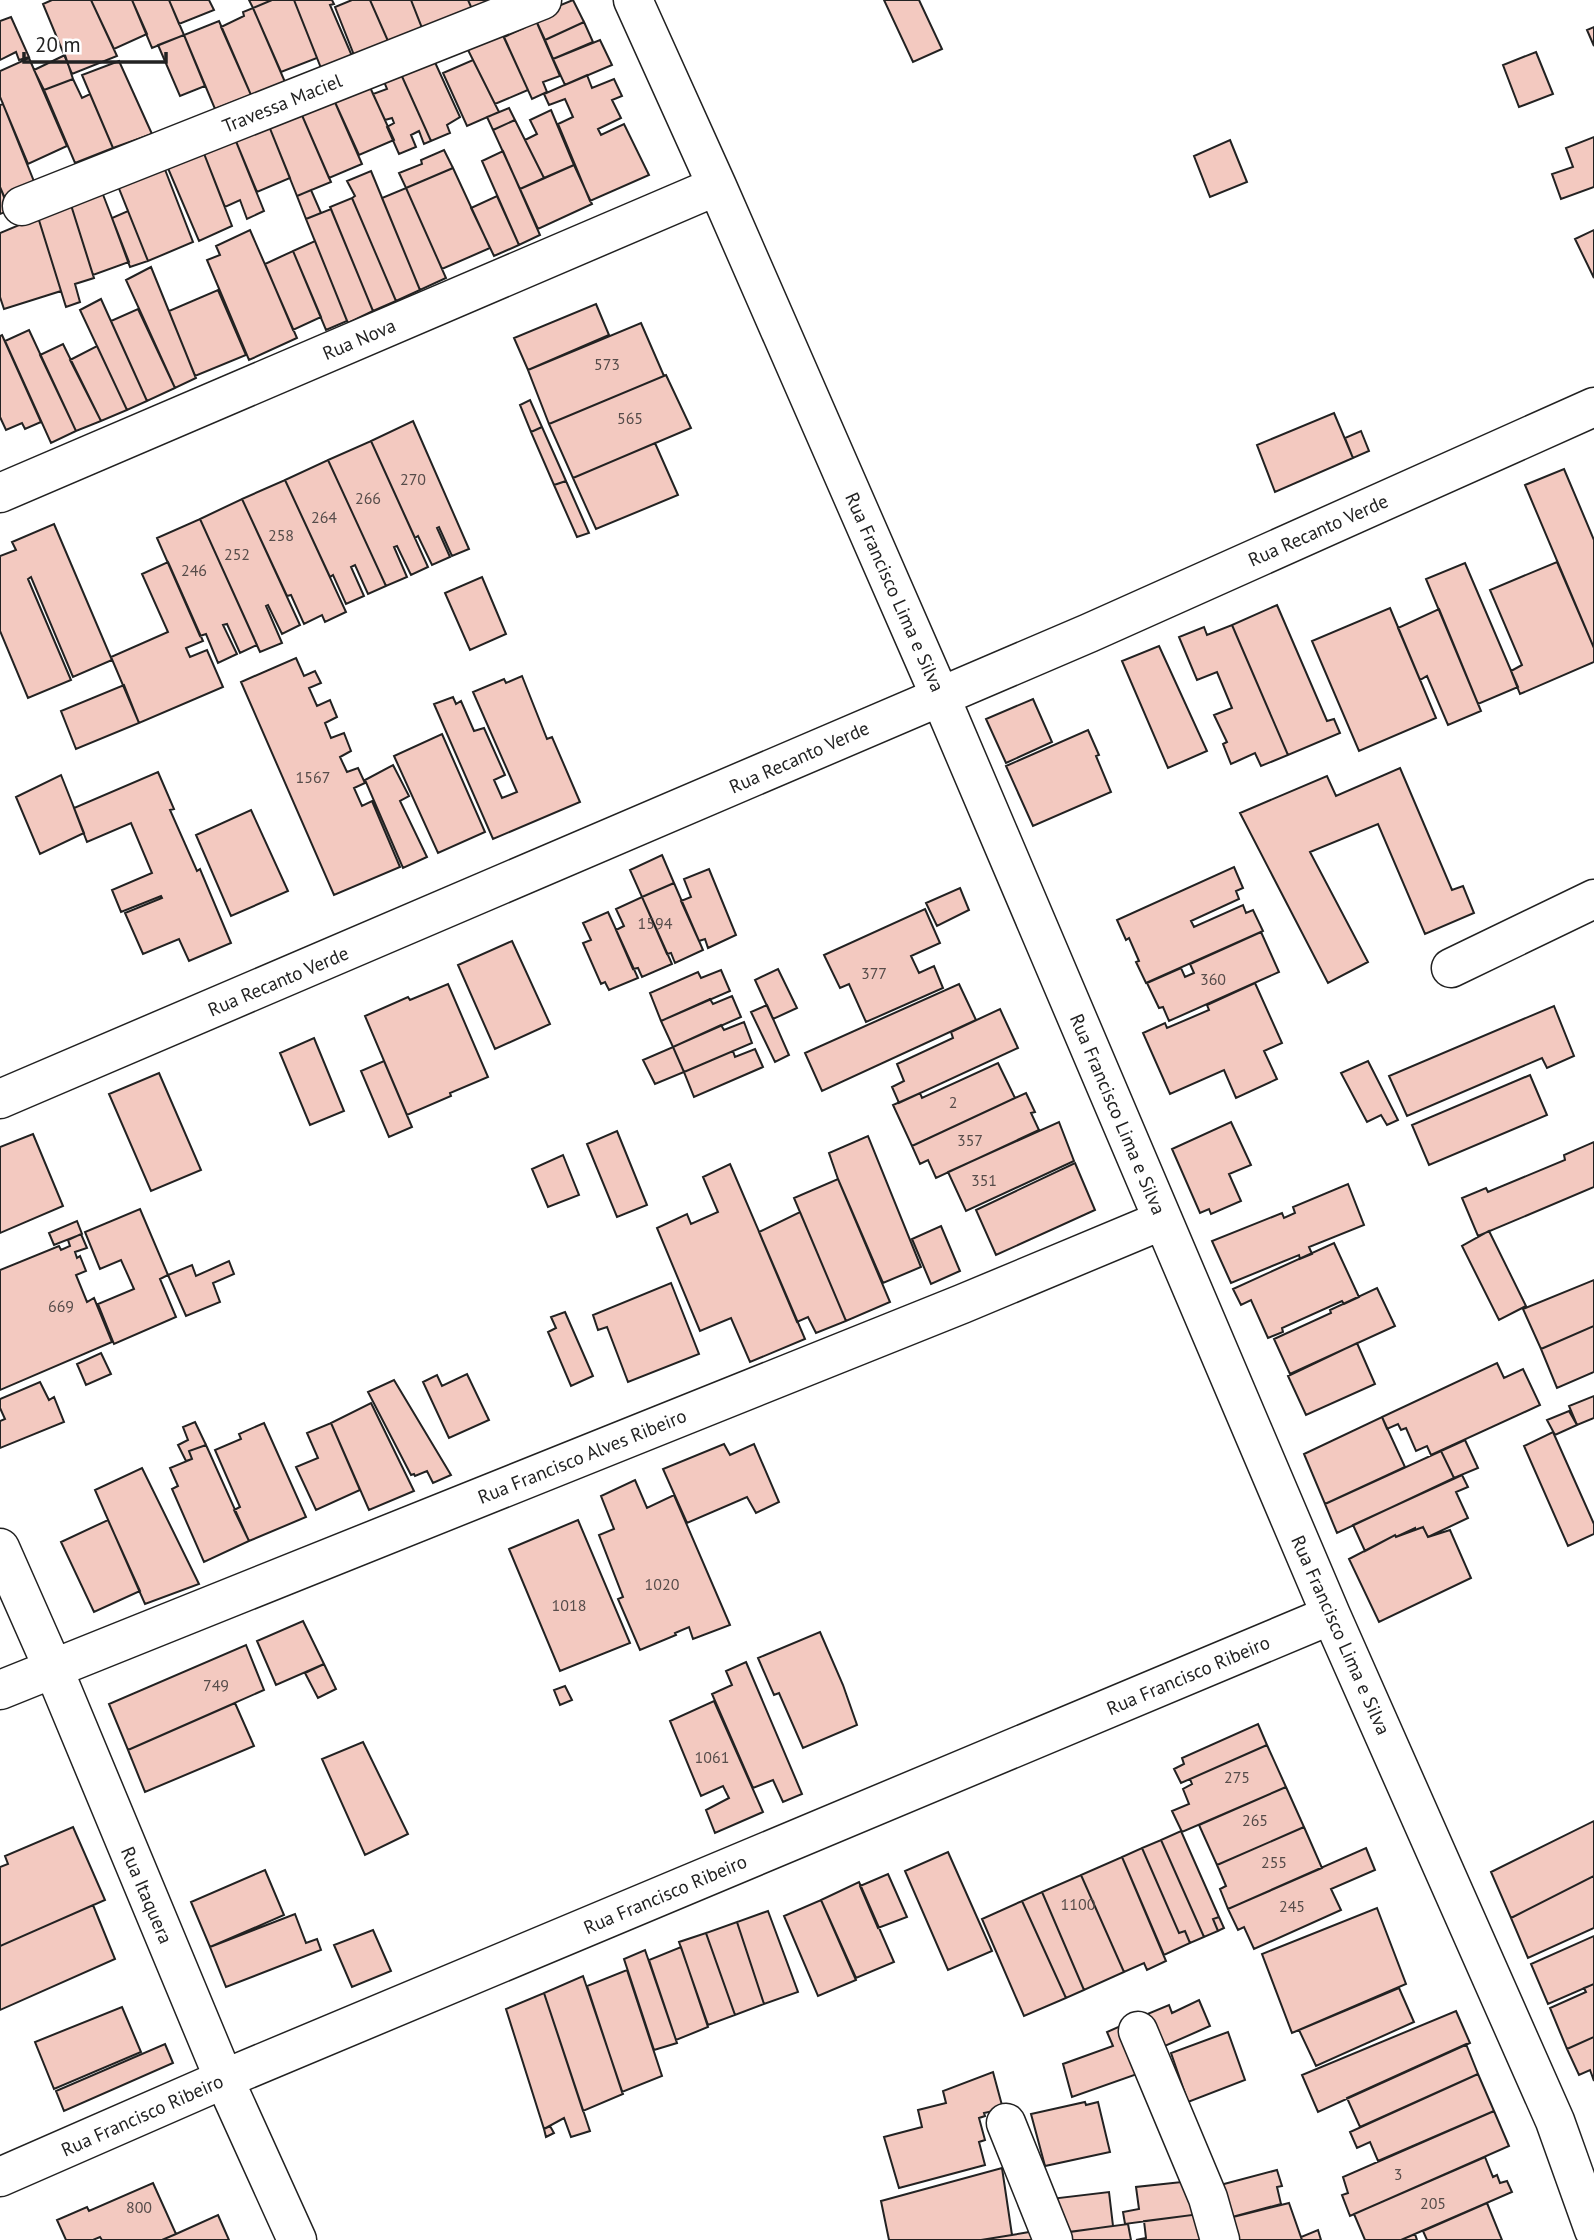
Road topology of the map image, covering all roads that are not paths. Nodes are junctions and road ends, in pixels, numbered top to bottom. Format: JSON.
{"nodes":[{"id":1,"x":542,"y":0,"type":"edge"},
{"id":2,"x":634,"y":0,"type":"edge"},
{"id":3,"x":717,"y":186,"type":"junction"},
{"id":4,"x":22,"y":206,"type":"dead end"},
{"id":5,"x":1594,"y":407,"type":"edge"},
{"id":6,"x":0,"y":493,"type":"edge"},
{"id":7,"x":940,"y":696,"type":"junction"},
{"id":8,"x":1590,"y":911,"type":"edge"},
{"id":9,"x":1451,"y":968,"type":"dead end"},
{"id":10,"x":0,"y":1099,"type":"edge"},
{"id":11,"x":1163,"y":1220,"type":"junction"},
{"id":12,"x":0,"y":1548,"type":"edge"},
{"id":13,"x":1331,"y":1615,"type":"junction"},
{"id":14,"x":53,"y":1668,"type":"junction"},
{"id":15,"x":0,"y":1690,"type":"edge"},
{"id":16,"x":1138,"y":2031,"type":"dead end"},
{"id":17,"x":224,"y":2079,"type":"junction"},
{"id":18,"x":1006,"y":2123,"type":"dead end"},
{"id":19,"x":0,"y":2177,"type":"edge"},
{"id":20,"x":1594,"y":2230,"type":"edge"},
{"id":21,"x":297,"y":2240,"type":"edge"},
{"id":22,"x":1053,"y":2240,"type":"edge"},
{"id":23,"x":1220,"y":2240,"type":"edge"}],
"edges":[{"from":1,"to":4,"type":"street","name":"Travessa Maciel"},
{"from":2,"to":3,"type":"street","name":"Rua Francisco Lima e Silva"},
{"from":3,"to":6,"type":"street","name":"Rua Nova"},
{"from":3,"to":7,"type":"street","name":"Rua Francisco Lima e Silva"},
{"from":5,"to":7,"type":"street","name":"Rua Recanto Verde"},
{"from":7,"to":10,"type":"street","name":"Rua Recanto Verde"},
{"from":7,"to":11,"type":"street","name":"Rua Francisco Lima e Silva"},
{"from":8,"to":9,"type":"street"},
{"from":11,"to":13,"type":"street","name":"Rua Francisco Lima e Silva"},
{"from":11,"to":14,"type":"street","name":"Rua Francisco Alves Ribeiro"},
{"from":12,"to":14,"type":"street","name":"Rua Itaquera"},
{"from":13,"to":17,"type":"street","name":"Rua Francisco Ribeiro"},
{"from":13,"to":20,"type":"street","name":"Rua Francisco Lima e Silva"},
{"from":14,"to":15,"type":"street","name":"Rua Francisco Alves Ribeiro"},
{"from":14,"to":17,"type":"street","name":"Rua Itaquera"},
{"from":16,"to":23,"type":"street"},
{"from":17,"to":19,"type":"street","name":"Rua Francisco Ribeiro"},
{"from":17,"to":21,"type":"street","name":"Rua Itaquera"},
{"from":18,"to":22,"type":"street"}]}
